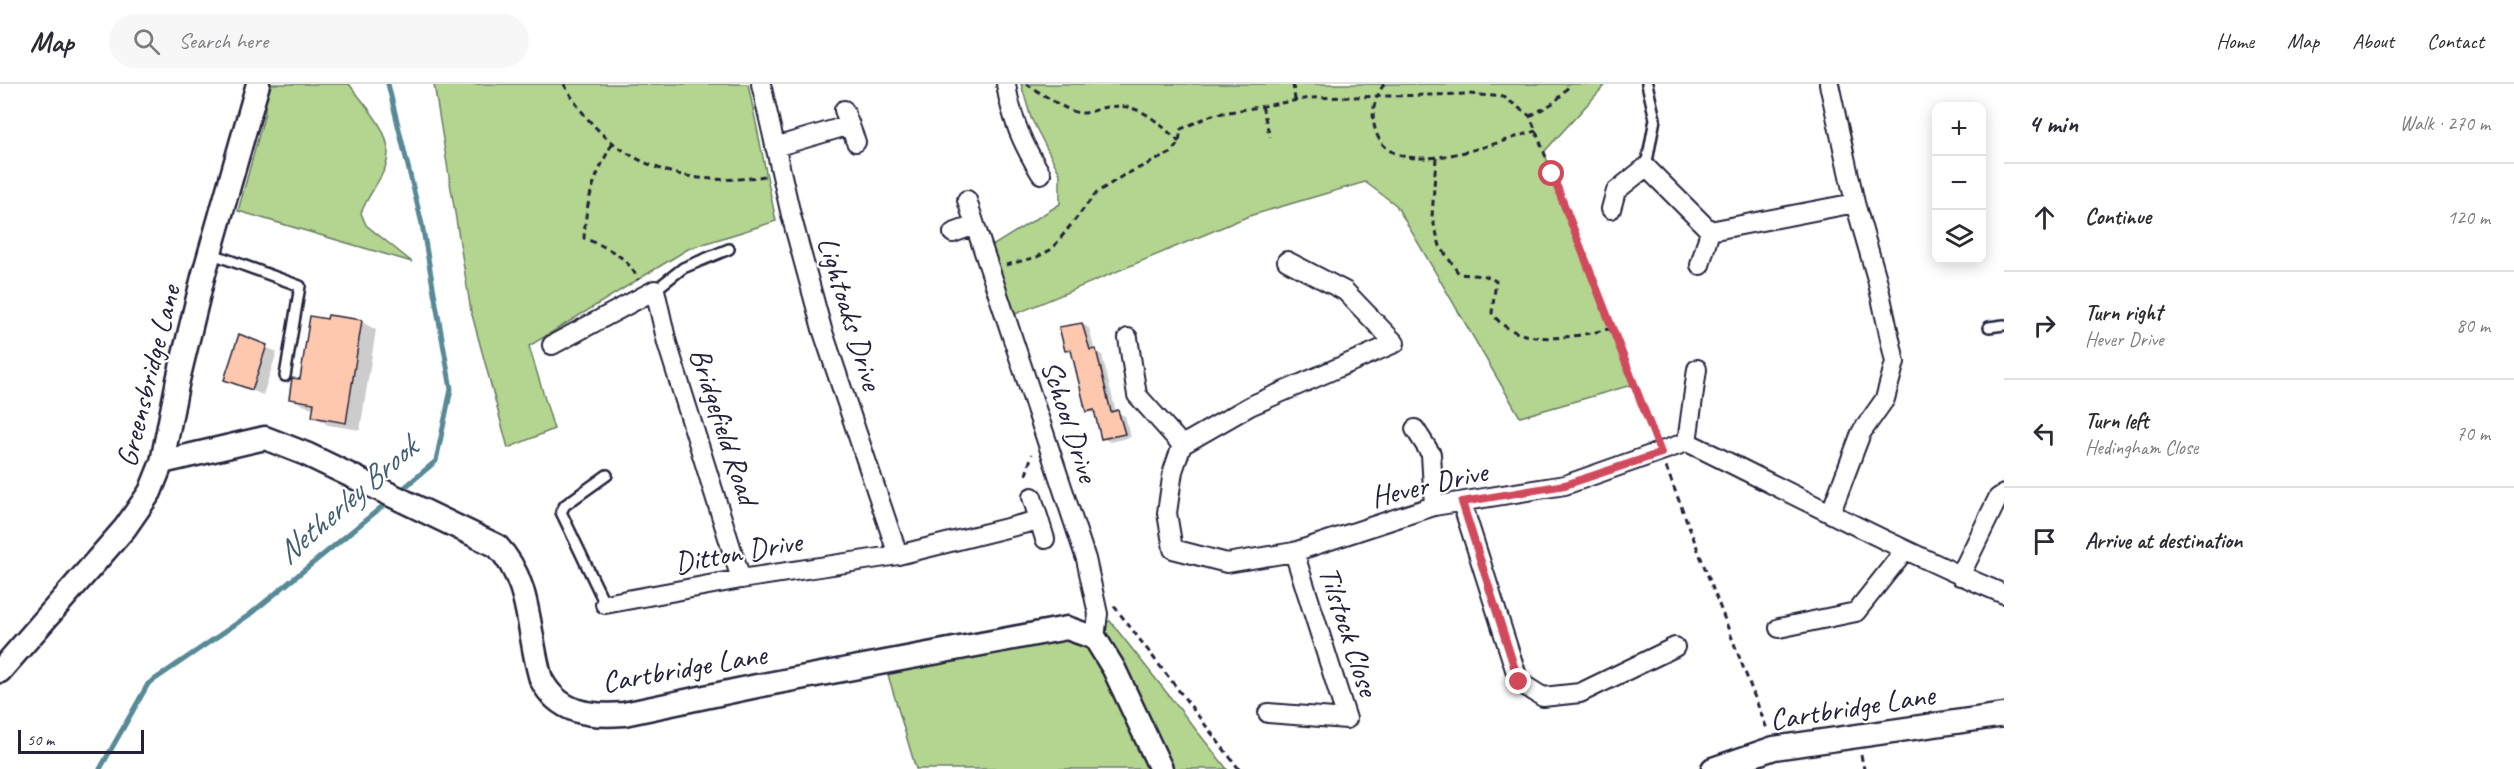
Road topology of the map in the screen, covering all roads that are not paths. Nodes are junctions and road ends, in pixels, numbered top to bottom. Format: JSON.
{"nodes":[{"id":1,"x":258,"y":84,"type":"edge"},
{"id":2,"x":761,"y":84,"type":"edge"},
{"id":3,"x":1006,"y":84,"type":"edge"},
{"id":4,"x":1647,"y":84,"type":"edge"},
{"id":5,"x":1829,"y":84,"type":"edge"},
{"id":6,"x":850,"y":126,"type":"dead end"},
{"id":7,"x":775,"y":147,"type":"junction"},
{"id":8,"x":1646,"y":167,"type":"junction"},
{"id":9,"x":1041,"y":174,"type":"dead end"},
{"id":10,"x":967,"y":200,"type":"dead end"},
{"id":11,"x":1855,"y":203,"type":"junction"},
{"id":12,"x":1611,"y":209,"type":"dead end"},
{"id":13,"x":975,"y":225,"type":"junction"},
{"id":14,"x":1710,"y":231,"type":"junction"},
{"id":15,"x":953,"y":233,"type":"dead end"},
{"id":16,"x":729,"y":249,"type":"dead end"},
{"id":17,"x":210,"y":253,"type":"junction"},
{"id":18,"x":1287,"y":261,"type":"dead end"},
{"id":19,"x":1700,"y":265,"type":"dead end"},
{"id":20,"x":650,"y":293,"type":"junction"},
{"id":21,"x":2004,"y":325,"type":"edge"},
{"id":22,"x":1989,"y":327,"type":"dead end"},
{"id":23,"x":1128,"y":338,"type":"dead end"},
{"id":24,"x":552,"y":345,"type":"dead end"},
{"id":25,"x":1697,"y":369,"type":"dead end"},
{"id":26,"x":285,"y":376,"type":"dead end"},
{"id":27,"x":1415,"y":429,"type":"dead end"},
{"id":28,"x":1687,"y":442,"type":"junction"},
{"id":29,"x":1182,"y":445,"type":"junction"},
{"id":30,"x":162,"y":462,"type":"junction"},
{"id":31,"x":607,"y":475,"type":"dead end"},
{"id":32,"x":2004,"y":494,"type":"edge"},
{"id":33,"x":1032,"y":497,"type":"dead end"},
{"id":34,"x":1462,"y":502,"type":"junction"},
{"id":35,"x":1434,"y":506,"type":"junction"},
{"id":36,"x":1832,"y":512,"type":"junction"},
{"id":37,"x":1039,"y":520,"type":"junction"},
{"id":38,"x":1045,"y":539,"type":"dead end"},
{"id":39,"x":1905,"y":550,"type":"junction"},
{"id":40,"x":1294,"y":552,"type":"junction"},
{"id":41,"x":898,"y":555,"type":"junction"},
{"id":42,"x":1960,"y":576,"type":"junction"},
{"id":43,"x":741,"y":579,"type":"junction"},
{"id":44,"x":2004,"y":594,"type":"edge"},
{"id":45,"x":605,"y":604,"type":"joint"},
{"id":46,"x":1779,"y":628,"type":"dead end"},
{"id":47,"x":1095,"y":638,"type":"junction"},
{"id":48,"x":1675,"y":647,"type":"dead end"},
{"id":49,"x":0,"y":671,"type":"edge"},
{"id":50,"x":1268,"y":713,"type":"dead end"},
{"id":51,"x":2004,"y":715,"type":"edge"},
{"id":52,"x":1161,"y":769,"type":"edge"},
{"id":53,"x":1713,"y":769,"type":"edge"}],
"edges":[{"from":1,"to":17,"type":"street","name":"Greensbridge Lane"},
{"from":2,"to":7,"type":"street","name":"Lightoaks Drive"},
{"from":3,"to":9,"type":"street"},
{"from":4,"to":8,"type":"lane"},
{"from":5,"to":11,"type":"street"},
{"from":6,"to":7,"type":"street"},
{"from":7,"to":41,"type":"street","name":"Lightoaks Drive"},
{"from":8,"to":12,"type":"street"},
{"from":8,"to":14,"type":"street"},
{"from":10,"to":13,"type":"street","name":"School Drive"},
{"from":11,"to":14,"type":"street"},
{"from":11,"to":36,"type":"street"},
{"from":13,"to":15,"type":"street"},
{"from":13,"to":47,"type":"street","name":"School Drive"},
{"from":14,"to":19,"type":"street"},
{"from":16,"to":20,"type":"lane"},
{"from":17,"to":26,"type":"lane"},
{"from":17,"to":30,"type":"street","name":"Greensbridge Lane"},
{"from":18,"to":29,"type":"street"},
{"from":20,"to":24,"type":"street"},
{"from":20,"to":43,"type":"street","name":"Bridgefield Road"},
{"from":21,"to":22,"type":"lane"},
{"from":23,"to":29,"type":"street"},
{"from":25,"to":28,"type":"street"},
{"from":27,"to":35,"type":"street"},
{"from":28,"to":34,"type":"street","name":"Hever Drive"},
{"from":28,"to":36,"type":"street"},
{"from":29,"to":40,"type":"street","name":"Hever Drive"},
{"from":30,"to":47,"type":"street","name":"Cartbridge Lane"},
{"from":30,"to":49,"type":"street","name":"Greensbridge Lane"},
{"from":31,"to":45,"type":"lane","name":"Ditton Drive"},
{"from":32,"to":42,"type":"street"},
{"from":33,"to":37,"type":"street"},
{"from":34,"to":35,"type":"street","name":"Hever Drive"},
{"from":34,"to":48,"type":"street"},
{"from":35,"to":40,"type":"street","name":"Hever Drive"},
{"from":36,"to":39,"type":"street"},
{"from":37,"to":38,"type":"street"},
{"from":37,"to":41,"type":"street","name":"Ditton Drive"},
{"from":39,"to":42,"type":"street"},
{"from":39,"to":46,"type":"street"},
{"from":40,"to":50,"type":"street","name":"Tilstock Close"},
{"from":41,"to":43,"type":"street","name":"Ditton Drive"},
{"from":42,"to":44,"type":"street"},
{"from":43,"to":45,"type":"street","name":"Ditton Drive"},
{"from":47,"to":52,"type":"street"},
{"from":51,"to":53,"type":"street","name":"Cartbridge Lane"}]}
